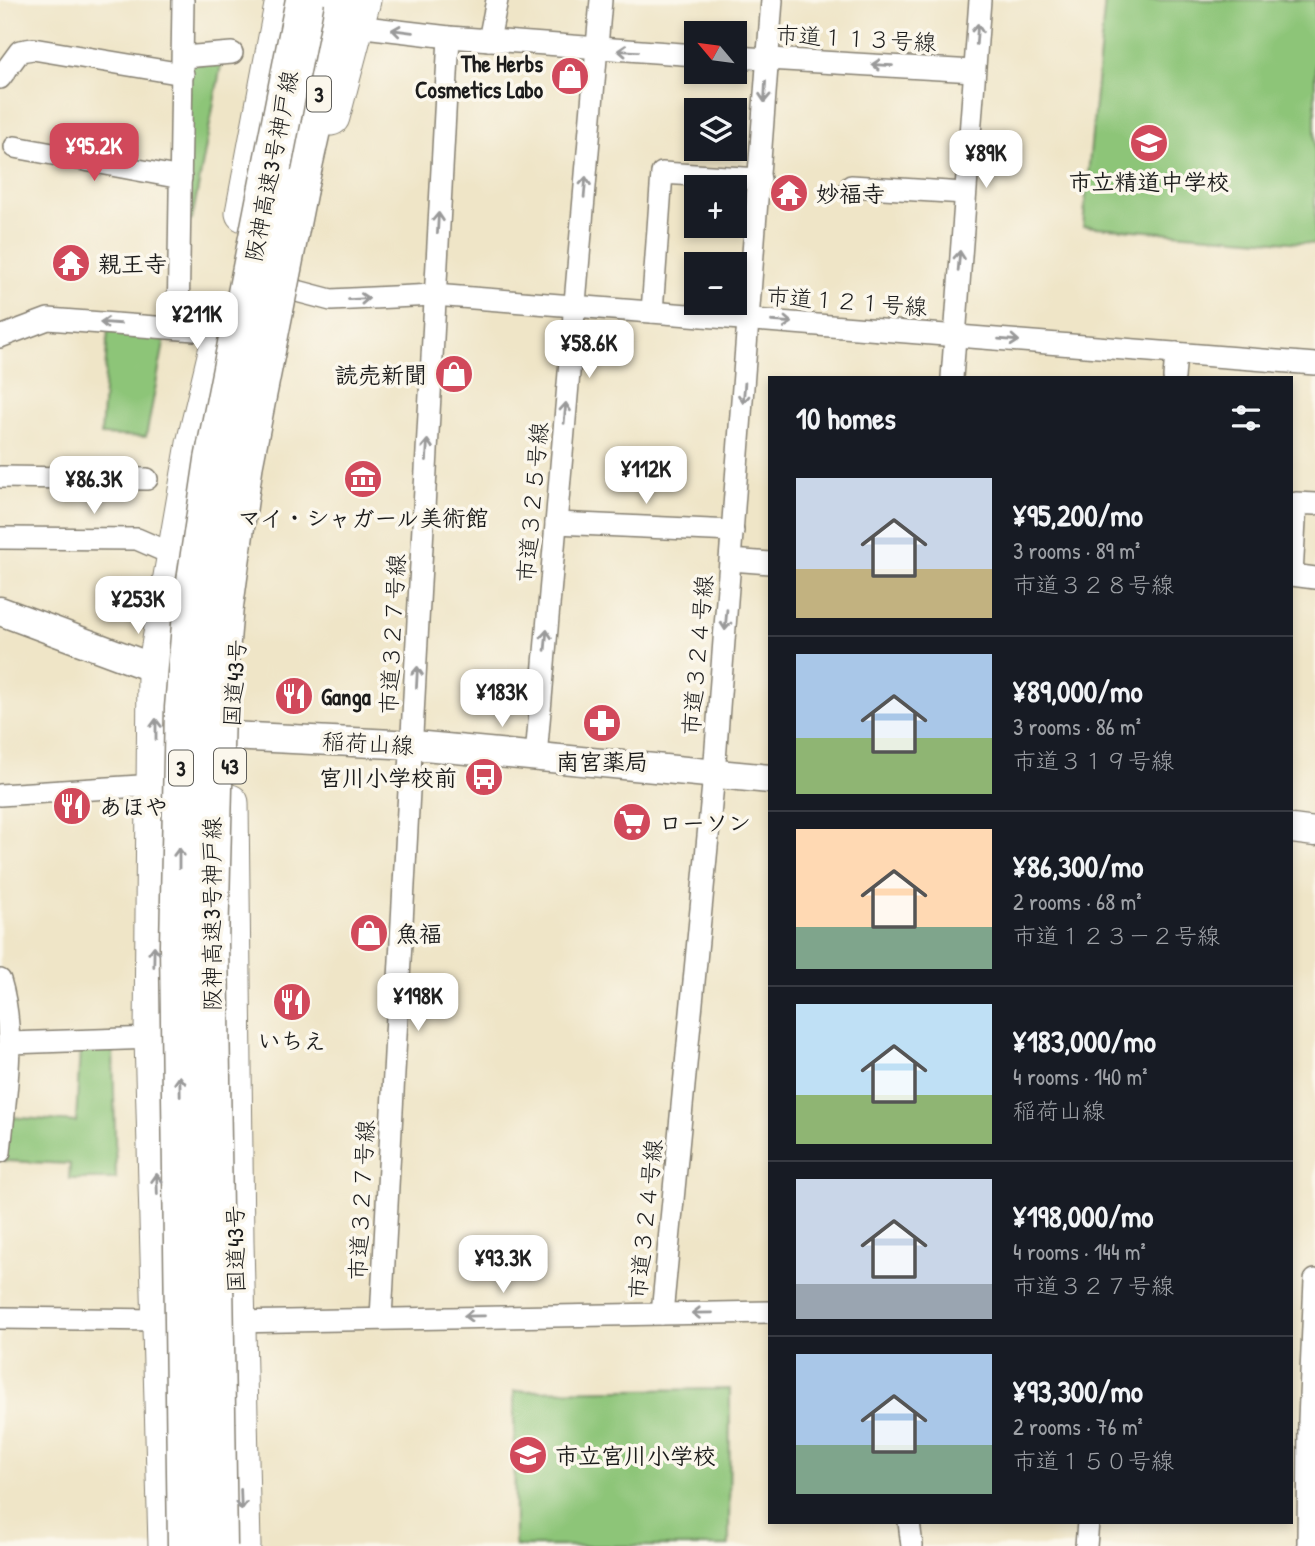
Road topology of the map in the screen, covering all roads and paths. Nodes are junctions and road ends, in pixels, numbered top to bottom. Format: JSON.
{"nodes":[{"id":1,"x":183,"y":0,"type":"edge"},
{"id":2,"x":284,"y":0,"type":"edge"},
{"id":3,"x":305,"y":0,"type":"edge"},
{"id":4,"x":497,"y":0,"type":"edge"},
{"id":5,"x":601,"y":0,"type":"edge"},
{"id":6,"x":772,"y":0,"type":"edge"},
{"id":7,"x":980,"y":0,"type":"edge"},
{"id":8,"x":353,"y":9,"type":"edge"},
{"id":9,"x":449,"y":37,"type":"junction"},
{"id":10,"x":489,"y":40,"type":"junction"},
{"id":11,"x":597,"y":49,"type":"junction"},
{"id":12,"x":232,"y":53,"type":"dead end"},
{"id":13,"x":684,"y":54,"type":"edge"},
{"id":14,"x":747,"y":58,"type":"edge"},
{"id":15,"x":767,"y":59,"type":"junction"},
{"id":16,"x":183,"y":66,"type":"junction"},
{"id":17,"x":974,"y":71,"type":"junction"},
{"id":18,"x":0,"y":78,"type":"edge"},
{"id":19,"x":15,"y":146,"type":"dead end"},
{"id":20,"x":181,"y":178,"type":"junction"},
{"id":21,"x":760,"y":179,"type":"junction"},
{"id":22,"x":851,"y":186,"type":"dead end"},
{"id":23,"x":965,"y":193,"type":"junction"},
{"id":24,"x":293,"y":290,"type":"junction"},
{"id":25,"x":434,"y":295,"type":"junction"},
{"id":26,"x":575,"y":306,"type":"junction"},
{"id":27,"x":652,"y":312,"type":"junction"},
{"id":28,"x":750,"y":320,"type":"junction"},
{"id":29,"x":178,"y":327,"type":"junction"},
{"id":30,"x":222,"y":332,"type":"junction"},
{"id":31,"x":953,"y":335,"type":"junction"},
{"id":32,"x":0,"y":337,"type":"edge"},
{"id":33,"x":1176,"y":353,"type":"junction"},
{"id":34,"x":1315,"y":364,"type":"edge"},
{"id":35,"x":952,"y":376,"type":"edge"},
{"id":36,"x":1174,"y":376,"type":"edge"},
{"id":37,"x":0,"y":477,"type":"edge"},
{"id":38,"x":146,"y":479,"type":"dead end"},
{"id":39,"x":1315,"y":505,"type":"edge"},
{"id":40,"x":556,"y":523,"type":"junction"},
{"id":41,"x":733,"y":531,"type":"junction"},
{"id":42,"x":0,"y":538,"type":"edge"},
{"id":43,"x":176,"y":556,"type":"junction"},
{"id":44,"x":1293,"y":557,"type":"edge"},
{"id":45,"x":731,"y":561,"type":"junction"},
{"id":46,"x":768,"y":563,"type":"edge"},
{"id":47,"x":1293,"y":575,"type":"edge"},
{"id":48,"x":1315,"y":578,"type":"edge"},
{"id":49,"x":0,"y":611,"type":"edge"},
{"id":50,"x":156,"y":669,"type":"junction"},
{"id":51,"x":230,"y":736,"type":"junction"},
{"id":52,"x":414,"y":745,"type":"junction"},
{"id":53,"x":536,"y":757,"type":"junction"},
{"id":54,"x":714,"y":774,"type":"junction"},
{"id":55,"x":768,"y":779,"type":"edge"},
{"id":56,"x":155,"y":785,"type":"junction"},
{"id":57,"x":0,"y":795,"type":"edge"},
{"id":58,"x":1293,"y":830,"type":"edge"},
{"id":59,"x":1315,"y":832,"type":"edge"},
{"id":60,"x":0,"y":980,"type":"edge"},
{"id":61,"x":153,"y":1038,"type":"junction"},
{"id":62,"x":10,"y":1043,"type":"junction"},
{"id":63,"x":1,"y":1122,"type":"edge"},
{"id":64,"x":0,"y":1152,"type":"edge"},
{"id":65,"x":1315,"y":1280,"type":"edge"},
{"id":66,"x":1302,"y":1307,"type":"edge"},
{"id":67,"x":768,"y":1312,"type":"edge"},
{"id":68,"x":662,"y":1314,"type":"junction"},
{"id":69,"x":0,"y":1318,"type":"edge"},
{"id":70,"x":381,"y":1318,"type":"junction"},
{"id":71,"x":161,"y":1320,"type":"junction"},
{"id":72,"x":236,"y":1322,"type":"junction"},
{"id":73,"x":1312,"y":1420,"type":"edge"},
{"id":74,"x":1311,"y":1501,"type":"edge"},
{"id":75,"x":909,"y":1524,"type":"edge"},
{"id":76,"x":1088,"y":1524,"type":"edge"},
{"id":77,"x":167,"y":1546,"type":"edge"},
{"id":78,"x":187,"y":1546,"type":"edge"},
{"id":79,"x":218,"y":1546,"type":"edge"},
{"id":80,"x":242,"y":1546,"type":"edge"},
{"id":81,"x":912,"y":1546,"type":"edge"},
{"id":82,"x":1086,"y":1546,"type":"edge"},
{"id":83,"x":1308,"y":1546,"type":"edge"}],
"edges":[{"from":1,"to":16,"type":"street"},
{"from":2,"to":30,"type":"highway"},
{"from":78,"to":3,"type":"highway","name":"阪神高速3号神戸線","number":"3","one_way":true,"bridge":true},
{"from":4,"to":10,"type":"street"},
{"from":5,"to":11,"type":"street","name":"市道３２５号線"},
{"from":6,"to":15,"type":"street","name":"市道３２４号線"},
{"from":17,"to":7,"type":"street","one_way":true},
{"from":9,"to":8,"type":"street","one_way":true},
{"from":8,"to":24,"type":"highway","name":"国道43号","number":"43"},
{"from":8,"to":79,"type":"highway","name":"阪神高速3号神戸線","number":"3","bridge":true},
{"from":9,"to":10,"type":"street"},
{"from":25,"to":9,"type":"street","name":"市道３２７号線","one_way":true},
{"from":10,"to":11,"type":"street"},
{"from":13,"to":11,"type":"street","one_way":true},
{"from":26,"to":11,"type":"street","name":"市道３２５号線","one_way":true},
{"from":12,"to":16,"type":"street"},
{"from":14,"to":15,"type":"street","name":"市道１１３号線"},
{"from":17,"to":15,"type":"street","name":"市道１１３号線","one_way":true},
{"from":15,"to":21,"type":"street","name":"市道３２４号線","one_way":true},
{"from":16,"to":18,"type":"street"},
{"from":16,"to":20,"type":"street"},
{"from":17,"to":23,"type":"street"},
{"from":19,"to":20,"type":"street"},
{"from":20,"to":29,"type":"street"},
{"from":21,"to":27,"type":"street"},
{"from":21,"to":28,"type":"street","name":"市道３２４号線"},
{"from":22,"to":23,"type":"street"},
{"from":31,"to":23,"type":"street","one_way":true},
{"from":24,"to":25,"type":"street","name":"市道１２１号線","one_way":true},
{"from":24,"to":51,"type":"highway","name":"国道43号","number":"43"},
{"from":25,"to":26,"type":"street","name":"市道１２１号線"},
{"from":52,"to":25,"type":"street","name":"市道３２７号線","one_way":true},
{"from":26,"to":27,"type":"street","name":"市道１２１号線"},
{"from":40,"to":26,"type":"street","name":"市道３２５号線","one_way":true},
{"from":27,"to":28,"type":"street","name":"市道１２１号線"},
{"from":28,"to":31,"type":"street","name":"市道１２１号線","one_way":true},
{"from":28,"to":41,"type":"street","name":"市道３２４号線","one_way":true},
{"from":29,"to":30,"type":"street"},
{"from":29,"to":32,"type":"street","one_way":true},
{"from":30,"to":43,"type":"highway"},
{"from":31,"to":33,"type":"street","name":"市道１２１号線","one_way":true},
{"from":31,"to":35,"type":"street"},
{"from":33,"to":34,"type":"street","name":"市道１２１号線"},
{"from":33,"to":36,"type":"street"},
{"from":37,"to":38,"type":"street"},
{"from":39,"to":44,"type":"street"},
{"from":40,"to":41,"type":"street"},
{"from":53,"to":40,"type":"street","name":"市道３２５号線","one_way":true},
{"from":41,"to":45,"type":"street","name":"市道３２４号線"},
{"from":42,"to":43,"type":"street"},
{"from":43,"to":50,"type":"highway"},
{"from":45,"to":46,"type":"street"},
{"from":45,"to":54,"type":"street","name":"市道３２４号線","one_way":true},
{"from":47,"to":48,"type":"street"},
{"from":49,"to":50,"type":"street"},
{"from":50,"to":51,"type":"street"},
{"from":56,"to":50,"type":"highway","one_way":true},
{"from":51,"to":52,"type":"street","name":"稲荷山線"},
{"from":51,"to":72,"type":"highway","name":"国道43号","number":"43"},
{"from":52,"to":53,"type":"street","name":"稲荷山線"},
{"from":52,"to":70,"type":"street","name":"市道３２７号線"},
{"from":53,"to":54,"type":"street","name":"稲荷山線"},
{"from":54,"to":55,"type":"street","name":"稲荷山線"},
{"from":54,"to":68,"type":"street","name":"市道３２４号線"},
{"from":56,"to":57,"type":"street"},
{"from":61,"to":56,"type":"highway","one_way":true},
{"from":58,"to":59,"type":"street"},
{"from":60,"to":62,"type":"street"},
{"from":61,"to":62,"type":"street"},
{"from":71,"to":61,"type":"highway","one_way":true},
{"from":62,"to":63,"type":"street"},
{"from":63,"to":64,"type":"street"},
{"from":65,"to":66,"type":"street"},
{"from":66,"to":73,"type":"street"},
{"from":67,"to":68,"type":"street","one_way":true},
{"from":68,"to":70,"type":"street","one_way":true},
{"from":69,"to":71,"type":"street"},
{"from":70,"to":72,"type":"street"},
{"from":71,"to":77,"type":"highway"},
{"from":72,"to":80,"type":"highway","name":"国道43号","number":"43","one_way":true},
{"from":73,"to":74,"type":"street"},
{"from":74,"to":83,"type":"street"},
{"from":75,"to":81,"type":"street"},
{"from":76,"to":82,"type":"street"}]}
